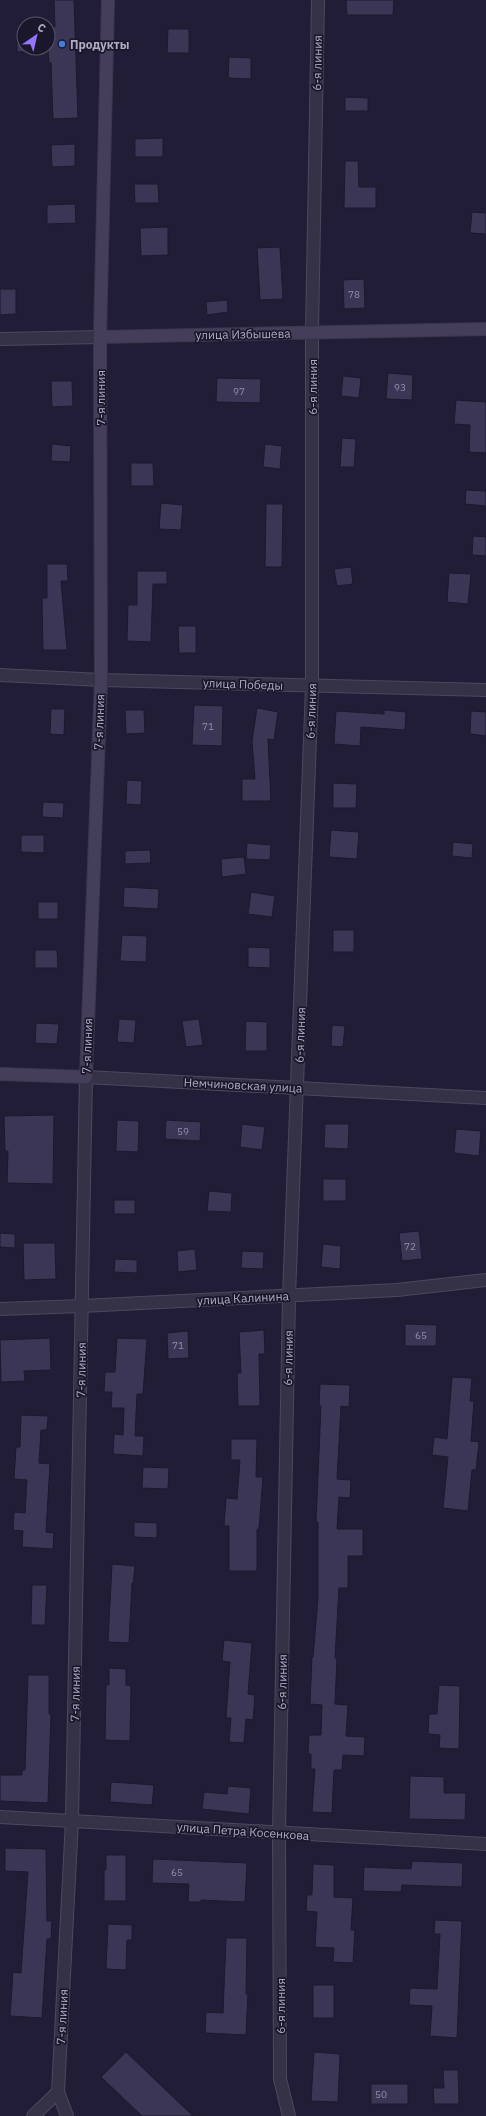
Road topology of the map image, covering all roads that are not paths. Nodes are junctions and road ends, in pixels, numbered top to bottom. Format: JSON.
{"nodes":[{"id":1,"x":108,"y":0,"type":"edge"},
{"id":2,"x":318,"y":0,"type":"edge"},
{"id":3,"x":486,"y":329,"type":"edge"},
{"id":4,"x":312,"y":332,"type":"junction"},
{"id":5,"x":100,"y":337,"type":"junction"},
{"id":6,"x":0,"y":339,"type":"edge"},
{"id":7,"x":0,"y":675,"type":"edge"},
{"id":8,"x":101,"y":680,"type":"junction"},
{"id":9,"x":312,"y":686,"type":"junction"},
{"id":10,"x":486,"y":690,"type":"edge"},
{"id":11,"x":0,"y":1074,"type":"edge"},
{"id":12,"x":86,"y":1077,"type":"junction"},
{"id":13,"x":298,"y":1087,"type":"junction"},
{"id":14,"x":486,"y":1098,"type":"edge"},
{"id":15,"x":486,"y":1280,"type":"edge"},
{"id":16,"x":289,"y":1296,"type":"junction"},
{"id":17,"x":82,"y":1306,"type":"junction"},
{"id":18,"x":0,"y":1309,"type":"edge"},
{"id":19,"x":0,"y":1817,"type":"edge"},
{"id":20,"x":72,"y":1820,"type":"junction"},
{"id":21,"x":279,"y":1833,"type":"junction"},
{"id":22,"x":486,"y":1844,"type":"edge"},
{"id":23,"x":58,"y":2092,"type":"junction"},
{"id":24,"x":33,"y":2116,"type":"edge"},
{"id":25,"x":67,"y":2116,"type":"edge"},
{"id":26,"x":290,"y":2116,"type":"edge"}],
"edges":[{"from":1,"to":5,"type":"main road","name":"7-я линия"},
{"from":2,"to":4,"type":"street","name":"6-я линия"},
{"from":3,"to":4,"type":"main road","name":"улица Избышева"},
{"from":4,"to":5,"type":"main road","name":"улица Избышева"},
{"from":4,"to":9,"type":"street","name":"6-я линия"},
{"from":5,"to":6,"type":"street","name":"улица Избышева"},
{"from":5,"to":8,"type":"main road","name":"7-я линия"},
{"from":7,"to":8,"type":"street","name":"улица Победы"},
{"from":8,"to":9,"type":"street","name":"улица Победы"},
{"from":8,"to":12,"type":"main road","name":"7-я линия"},
{"from":9,"to":10,"type":"street","name":"улица Победы"},
{"from":9,"to":13,"type":"street","name":"6-я линия"},
{"from":11,"to":12,"type":"main road","name":"Немчиновская улица"},
{"from":12,"to":13,"type":"street","name":"Немчиновская улица"},
{"from":12,"to":17,"type":"street","name":"7-я линия"},
{"from":13,"to":14,"type":"street","name":"Немчиновская улица"},
{"from":13,"to":16,"type":"street","name":"6-я линия"},
{"from":15,"to":16,"type":"street","name":"улица Калинина"},
{"from":16,"to":17,"type":"street","name":"улица Калинина"},
{"from":16,"to":21,"type":"street","name":"6-я линия"},
{"from":17,"to":18,"type":"street","name":"улица Калинина"},
{"from":17,"to":20,"type":"street","name":"7-я линия"},
{"from":19,"to":20,"type":"street","name":"улица Петра Косенкова"},
{"from":20,"to":21,"type":"street","name":"улица Петра Косенкова"},
{"from":20,"to":23,"type":"street","name":"7-я линия"},
{"from":21,"to":22,"type":"street","name":"улица Петра Косенкова"},
{"from":21,"to":26,"type":"street","name":"6-я линия"},
{"from":23,"to":24,"type":"street"},
{"from":23,"to":25,"type":"street"}]}
